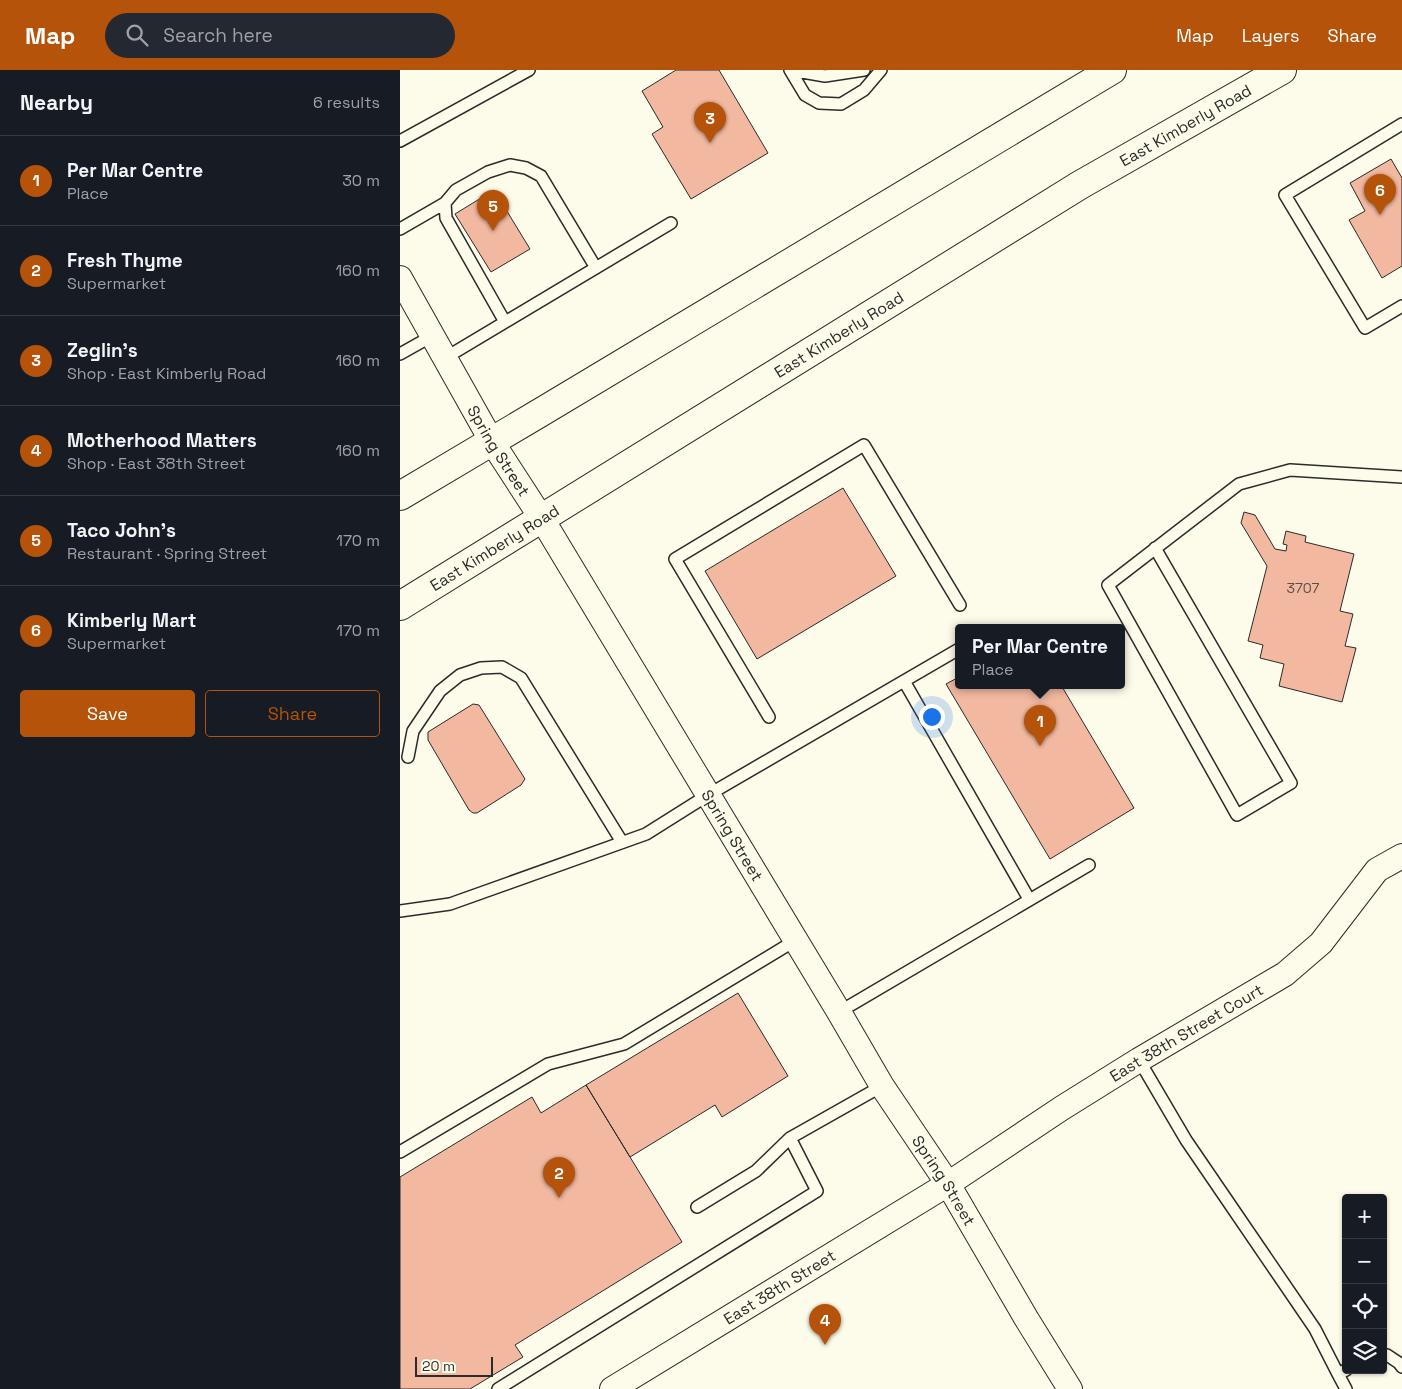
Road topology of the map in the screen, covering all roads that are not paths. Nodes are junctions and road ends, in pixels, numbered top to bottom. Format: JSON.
{"nodes":[{"id":1,"x":529,"y":70,"type":"edge"},
{"id":2,"x":791,"y":70,"type":"edge"},
{"id":3,"x":864,"y":70,"type":"edge"},
{"id":4,"x":881,"y":70,"type":"edge"},
{"id":5,"x":1112,"y":70,"type":"edge"},
{"id":6,"x":1282,"y":70,"type":"edge"},
{"id":7,"x":1402,"y":124,"type":"edge"},
{"id":8,"x":400,"y":141,"type":"edge"},
{"id":9,"x":445,"y":203,"type":"junction"},
{"id":10,"x":671,"y":223,"type":"dead end"},
{"id":11,"x":400,"y":229,"type":"edge"},
{"id":12,"x":596,"y":268,"type":"junction"},
{"id":13,"x":400,"y":278,"type":"edge"},
{"id":14,"x":1402,"y":306,"type":"edge"},
{"id":15,"x":505,"y":322,"type":"junction"},
{"id":16,"x":432,"y":336,"type":"junction"},
{"id":17,"x":400,"y":354,"type":"edge"},
{"id":18,"x":445,"y":358,"type":"junction"},
{"id":19,"x":492,"y":442,"type":"junction"},
{"id":20,"x":1402,"y":477,"type":"edge"},
{"id":21,"x":400,"y":496,"type":"edge"},
{"id":22,"x":542,"y":518,"type":"junction"},
{"id":23,"x":1155,"y":548,"type":"junction"},
{"id":24,"x":960,"y":605,"type":"dead end"},
{"id":25,"x":400,"y":606,"type":"edge"},
{"id":26,"x":955,"y":651,"type":"edge"},
{"id":27,"x":904,"y":681,"type":"junction"},
{"id":28,"x":769,"y":717,"type":"dead end"},
{"id":29,"x":408,"y":757,"type":"dead end"},
{"id":30,"x":708,"y":795,"type":"junction"},
{"id":31,"x":622,"y":842,"type":"junction"},
{"id":32,"x":1402,"y":856,"type":"edge"},
{"id":33,"x":1090,"y":865,"type":"dead end"},
{"id":34,"x":1029,"y":900,"type":"junction"},
{"id":35,"x":400,"y":911,"type":"edge"},
{"id":36,"x":796,"y":940,"type":"junction"},
{"id":37,"x":839,"y":1012,"type":"junction"},
{"id":38,"x":1139,"y":1060,"type":"junction"},
{"id":39,"x":882,"y":1086,"type":"junction"},
{"id":40,"x":790,"y":1138,"type":"junction"},
{"id":41,"x":400,"y":1152,"type":"edge"},
{"id":42,"x":948,"y":1184,"type":"junction"},
{"id":43,"x":697,"y":1206,"type":"dead end"},
{"id":44,"x":1387,"y":1355,"type":"edge"},
{"id":45,"x":1402,"y":1368,"type":"edge"},
{"id":46,"x":1342,"y":1372,"type":"edge"},
{"id":47,"x":1342,"y":1374,"type":"edge"},
{"id":48,"x":498,"y":1389,"type":"edge"},
{"id":49,"x":612,"y":1389,"type":"edge"},
{"id":50,"x":1070,"y":1389,"type":"edge"},
{"id":51,"x":1346,"y":1389,"type":"edge"}],
"edges":[{"from":1,"to":8,"type":"lane"},
{"from":2,"to":3,"type":"lane"},
{"from":2,"to":4,"type":"lane"},
{"from":5,"to":19,"type":"main road"},
{"from":6,"to":22,"type":"main road","name":"East Kimberly Road"},
{"from":7,"to":14,"type":"lane"},
{"from":9,"to":11,"type":"lane"},
{"from":9,"to":12,"type":"lane"},
{"from":9,"to":15,"type":"lane"},
{"from":10,"to":12,"type":"lane"},
{"from":12,"to":15,"type":"lane"},
{"from":13,"to":16,"type":"street","name":"Spring Street"},
{"from":15,"to":18,"type":"lane"},
{"from":16,"to":17,"type":"lane"},
{"from":16,"to":18,"type":"street","name":"Spring Street"},
{"from":18,"to":19,"type":"street","name":"Spring Street"},
{"from":19,"to":21,"type":"main road"},
{"from":19,"to":22,"type":"street","name":"Spring Street"},
{"from":20,"to":23,"type":"lane"},
{"from":22,"to":25,"type":"main road","name":"East Kimberly Road"},
{"from":22,"to":30,"type":"street","name":"Spring Street"},
{"from":23,"to":23,"type":"lane"},
{"from":24,"to":28,"type":"lane"},
{"from":26,"to":27,"type":"lane"},
{"from":27,"to":30,"type":"lane"},
{"from":27,"to":34,"type":"lane"},
{"from":29,"to":31,"type":"lane"},
{"from":30,"to":31,"type":"lane"},
{"from":30,"to":36,"type":"street","name":"Spring Street"},
{"from":31,"to":35,"type":"lane"},
{"from":32,"to":38,"type":"street","name":"East 38th Street Court"},
{"from":33,"to":34,"type":"lane"},
{"from":34,"to":37,"type":"lane"},
{"from":36,"to":37,"type":"street","name":"Spring Street"},
{"from":36,"to":41,"type":"lane"},
{"from":37,"to":39,"type":"street","name":"Spring Street"},
{"from":38,"to":42,"type":"street","name":"East 38th Street Court"},
{"from":38,"to":46,"type":"lane"},
{"from":39,"to":40,"type":"lane"},
{"from":39,"to":42,"type":"street","name":"Spring Street"},
{"from":40,"to":43,"type":"lane"},
{"from":40,"to":48,"type":"lane"},
{"from":42,"to":49,"type":"street","name":"East 38th Street"},
{"from":42,"to":50,"type":"street","name":"Spring Street"},
{"from":44,"to":45,"type":"lane"},
{"from":47,"to":51,"type":"lane"}]}
